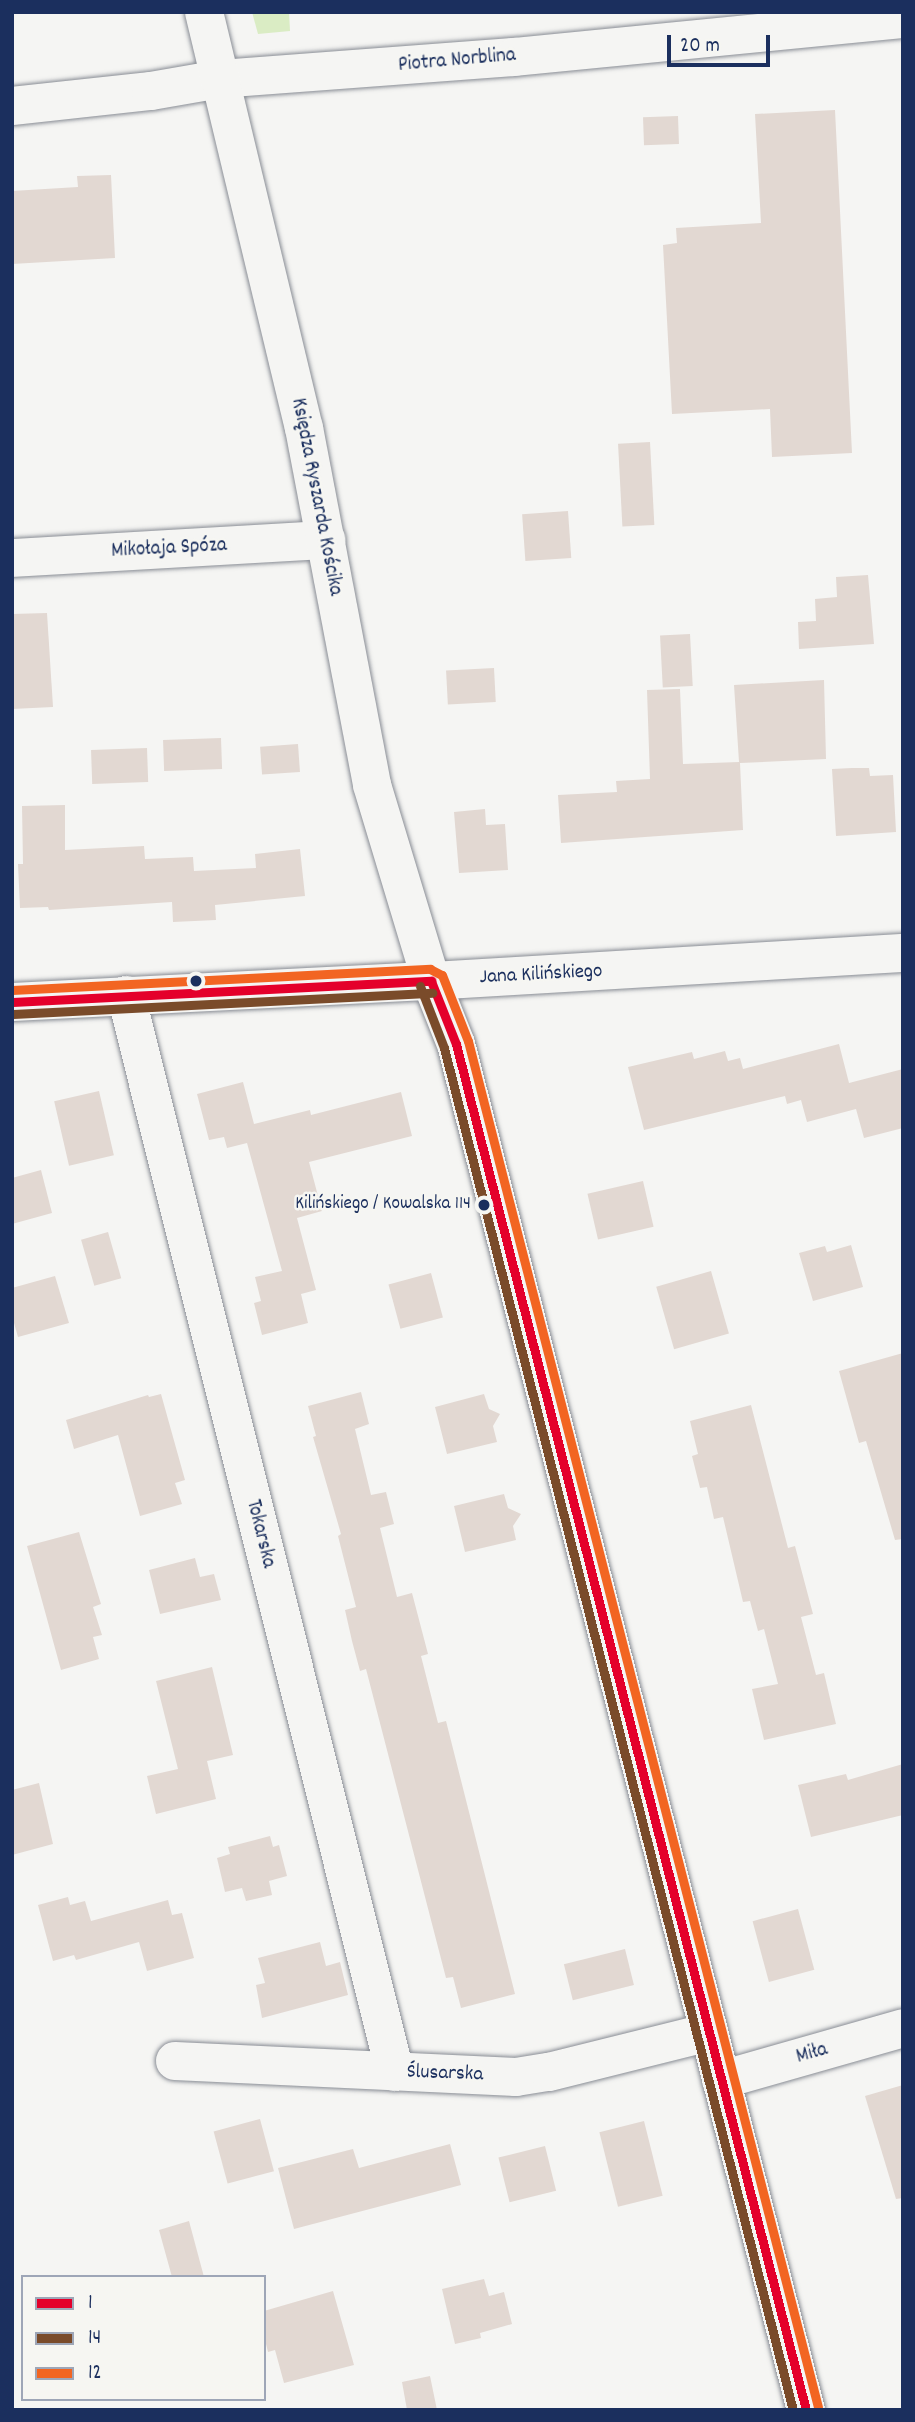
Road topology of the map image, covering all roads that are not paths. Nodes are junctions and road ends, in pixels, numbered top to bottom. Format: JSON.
{"nodes":[{"id":1,"x":204,"y":12,"type":"edge"},
{"id":2,"x":903,"y":19,"type":"edge"},
{"id":3,"x":220,"y":79,"type":"junction"},
{"id":4,"x":12,"y":106,"type":"edge"},
{"id":5,"x":326,"y":540,"type":"junction"},
{"id":6,"x":12,"y":558,"type":"edge"},
{"id":7,"x":903,"y":953,"type":"edge"},
{"id":8,"x":431,"y":981,"type":"junction"},
{"id":9,"x":126,"y":995,"type":"junction"},
{"id":10,"x":12,"y":1002,"type":"edge"},
{"id":11,"x":903,"y":2028,"type":"edge"},
{"id":12,"x":709,"y":2032,"type":"junction"},
{"id":13,"x":175,"y":2061,"type":"dead end"},
{"id":14,"x":395,"y":2072,"type":"junction"},
{"id":15,"x":721,"y":2080,"type":"junction"},
{"id":16,"x":806,"y":2410,"type":"edge"}],
"edges":[{"from":1,"to":3,"type":"street","name":"Księdza Ryszarda Kościka"},
{"from":2,"to":3,"type":"street","name":"Piotra Norblina"},
{"from":3,"to":4,"type":"street","name":"Piotra Norblina"},
{"from":3,"to":5,"type":"street","name":"Księdza Ryszarda Kościka"},
{"from":5,"to":6,"type":"street","name":"Mikołaja Spóza"},
{"from":5,"to":8,"type":"street","name":"Księdza Ryszarda Kościka"},
{"from":7,"to":8,"type":"street","name":"Jana Kilińskiego"},
{"from":8,"to":9,"type":"street","name":"Jana Kilińskiego"},
{"from":8,"to":12,"type":"street","name":"Księdza Ryszarda Kościka"},
{"from":9,"to":10,"type":"street","name":"Jana Kilińskiego"},
{"from":9,"to":14,"type":"street","name":"Tokarska"},
{"from":11,"to":15,"type":"street","name":"Miła"},
{"from":12,"to":14,"type":"street","name":"Ślusarska"},
{"from":12,"to":15,"type":"street","name":"Księdza Ryszarda Kościka"},
{"from":13,"to":14,"type":"street","name":"Ślusarska"},
{"from":15,"to":16,"type":"street","name":"Księdza Ryszarda Kościka"}]}
